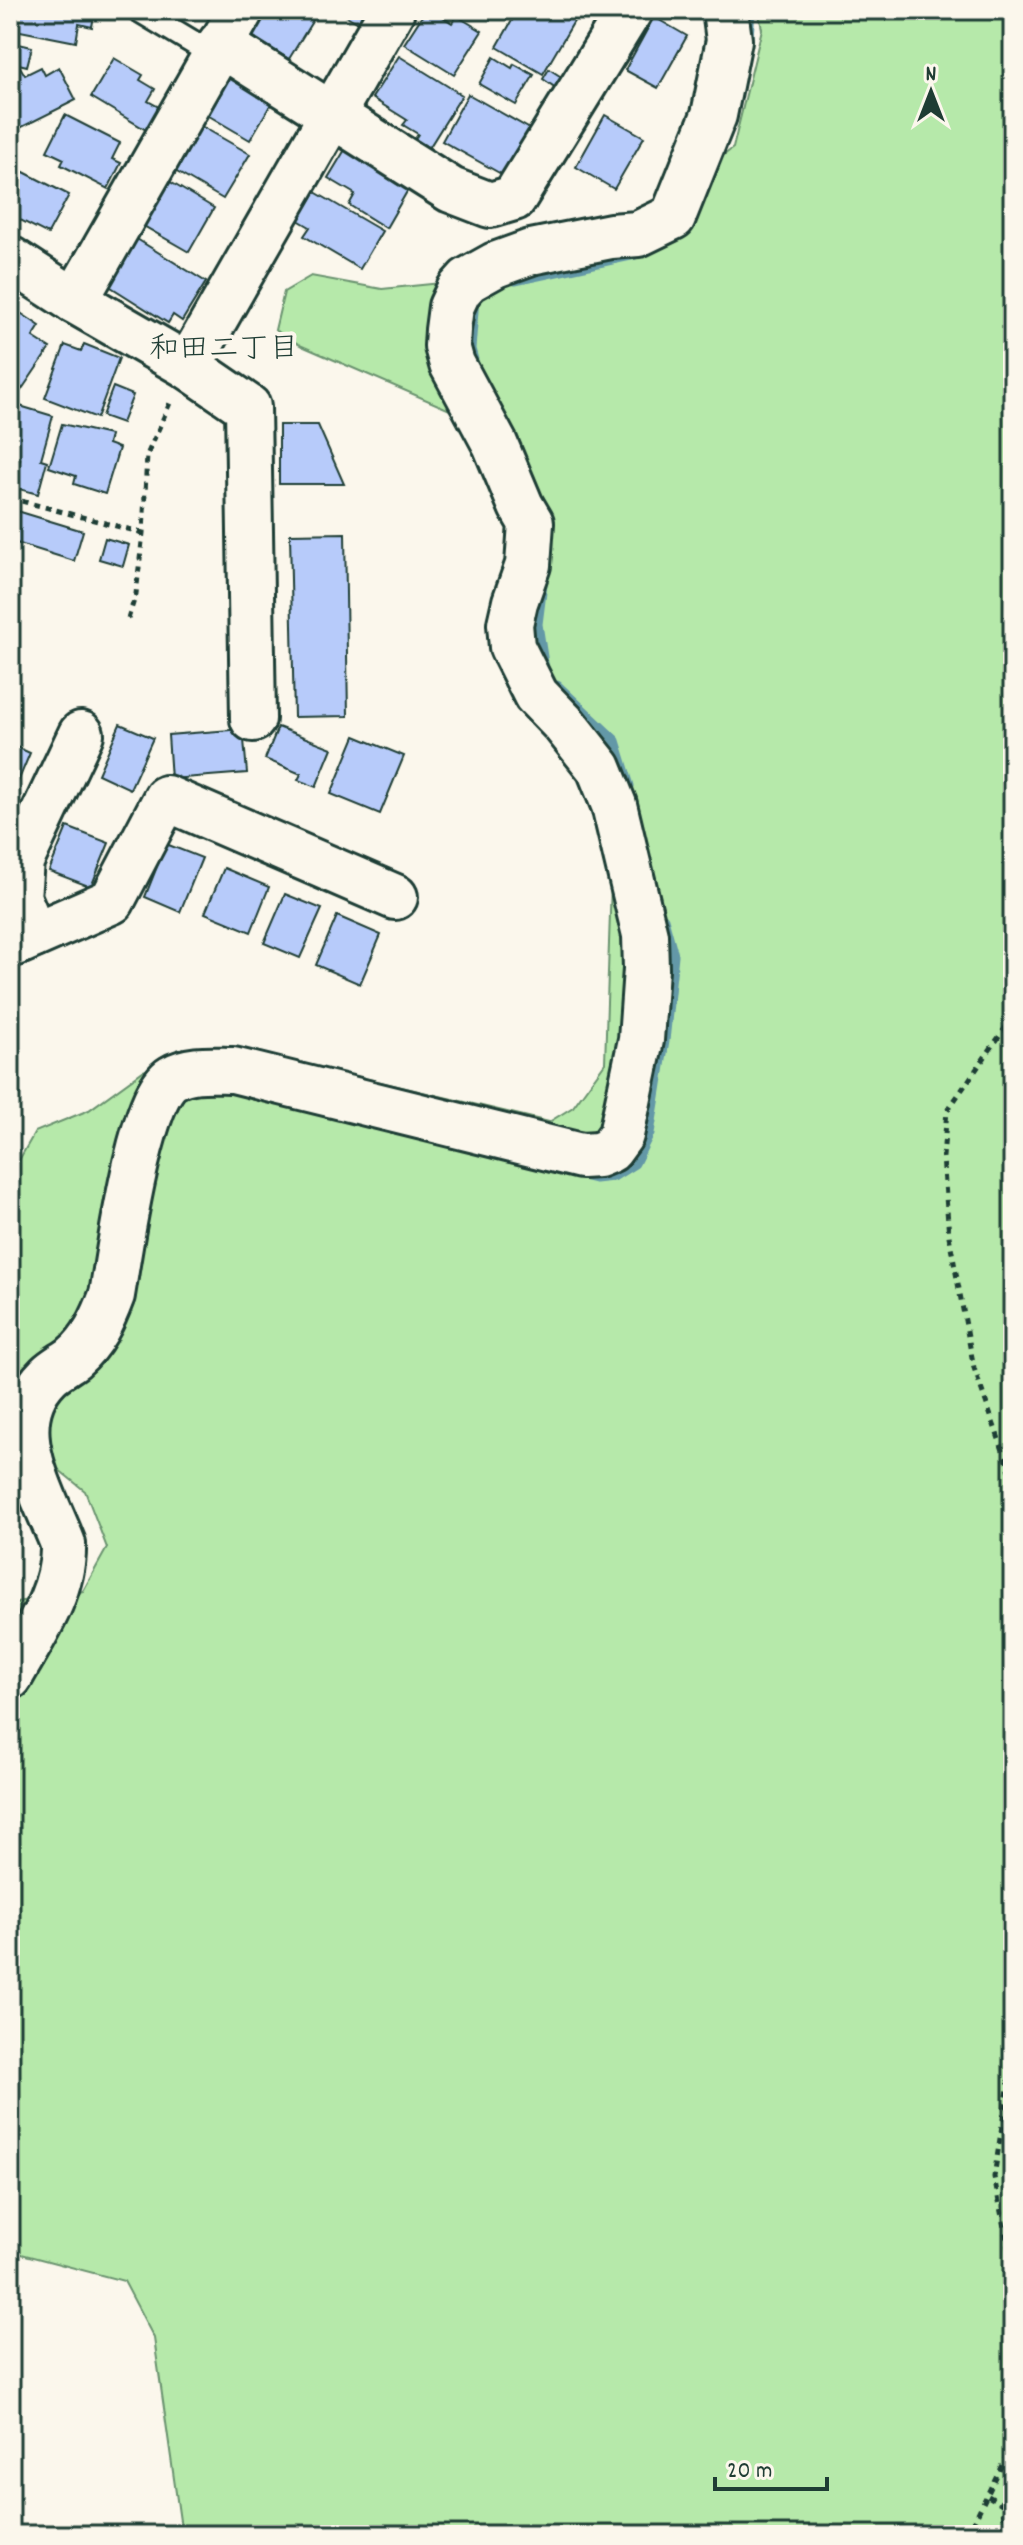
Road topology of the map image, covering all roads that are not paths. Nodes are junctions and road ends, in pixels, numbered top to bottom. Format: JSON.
{"nodes":[{"id":1,"x":139,"y":10,"type":"edge"},
{"id":2,"x":392,"y":10,"type":"edge"},
{"id":3,"x":630,"y":10,"type":"edge"},
{"id":4,"x":725,"y":10,"type":"edge"},
{"id":5,"x":225,"y":36,"type":"edge"},
{"id":6,"x":331,"y":116,"type":"junction"},
{"id":7,"x":10,"y":259,"type":"edge"},
{"id":8,"x":75,"y":301,"type":"junction"},
{"id":9,"x":188,"y":366,"type":"junction"},
{"id":10,"x":253,"y":719,"type":"dead end"},
{"id":11,"x":81,"y":734,"type":"dead end"},
{"id":12,"x":395,"y":897,"type":"dead end"},
{"id":13,"x":22,"y":938,"type":"edge"},
{"id":14,"x":10,"y":1677,"type":"edge"}],
"edges":[{"from":1,"to":5,"type":"lane"},
{"from":2,"to":6,"type":"street"},
{"from":3,"to":6,"type":"street"},
{"from":4,"to":14,"type":"street"},
{"from":5,"to":6,"type":"street"},
{"from":5,"to":8,"type":"street"},
{"from":6,"to":9,"type":"street"},
{"from":7,"to":8,"type":"street"},
{"from":8,"to":9,"type":"street"},
{"from":9,"to":10,"type":"street"},
{"from":11,"to":13,"type":"street"},
{"from":12,"to":13,"type":"street"}]}
